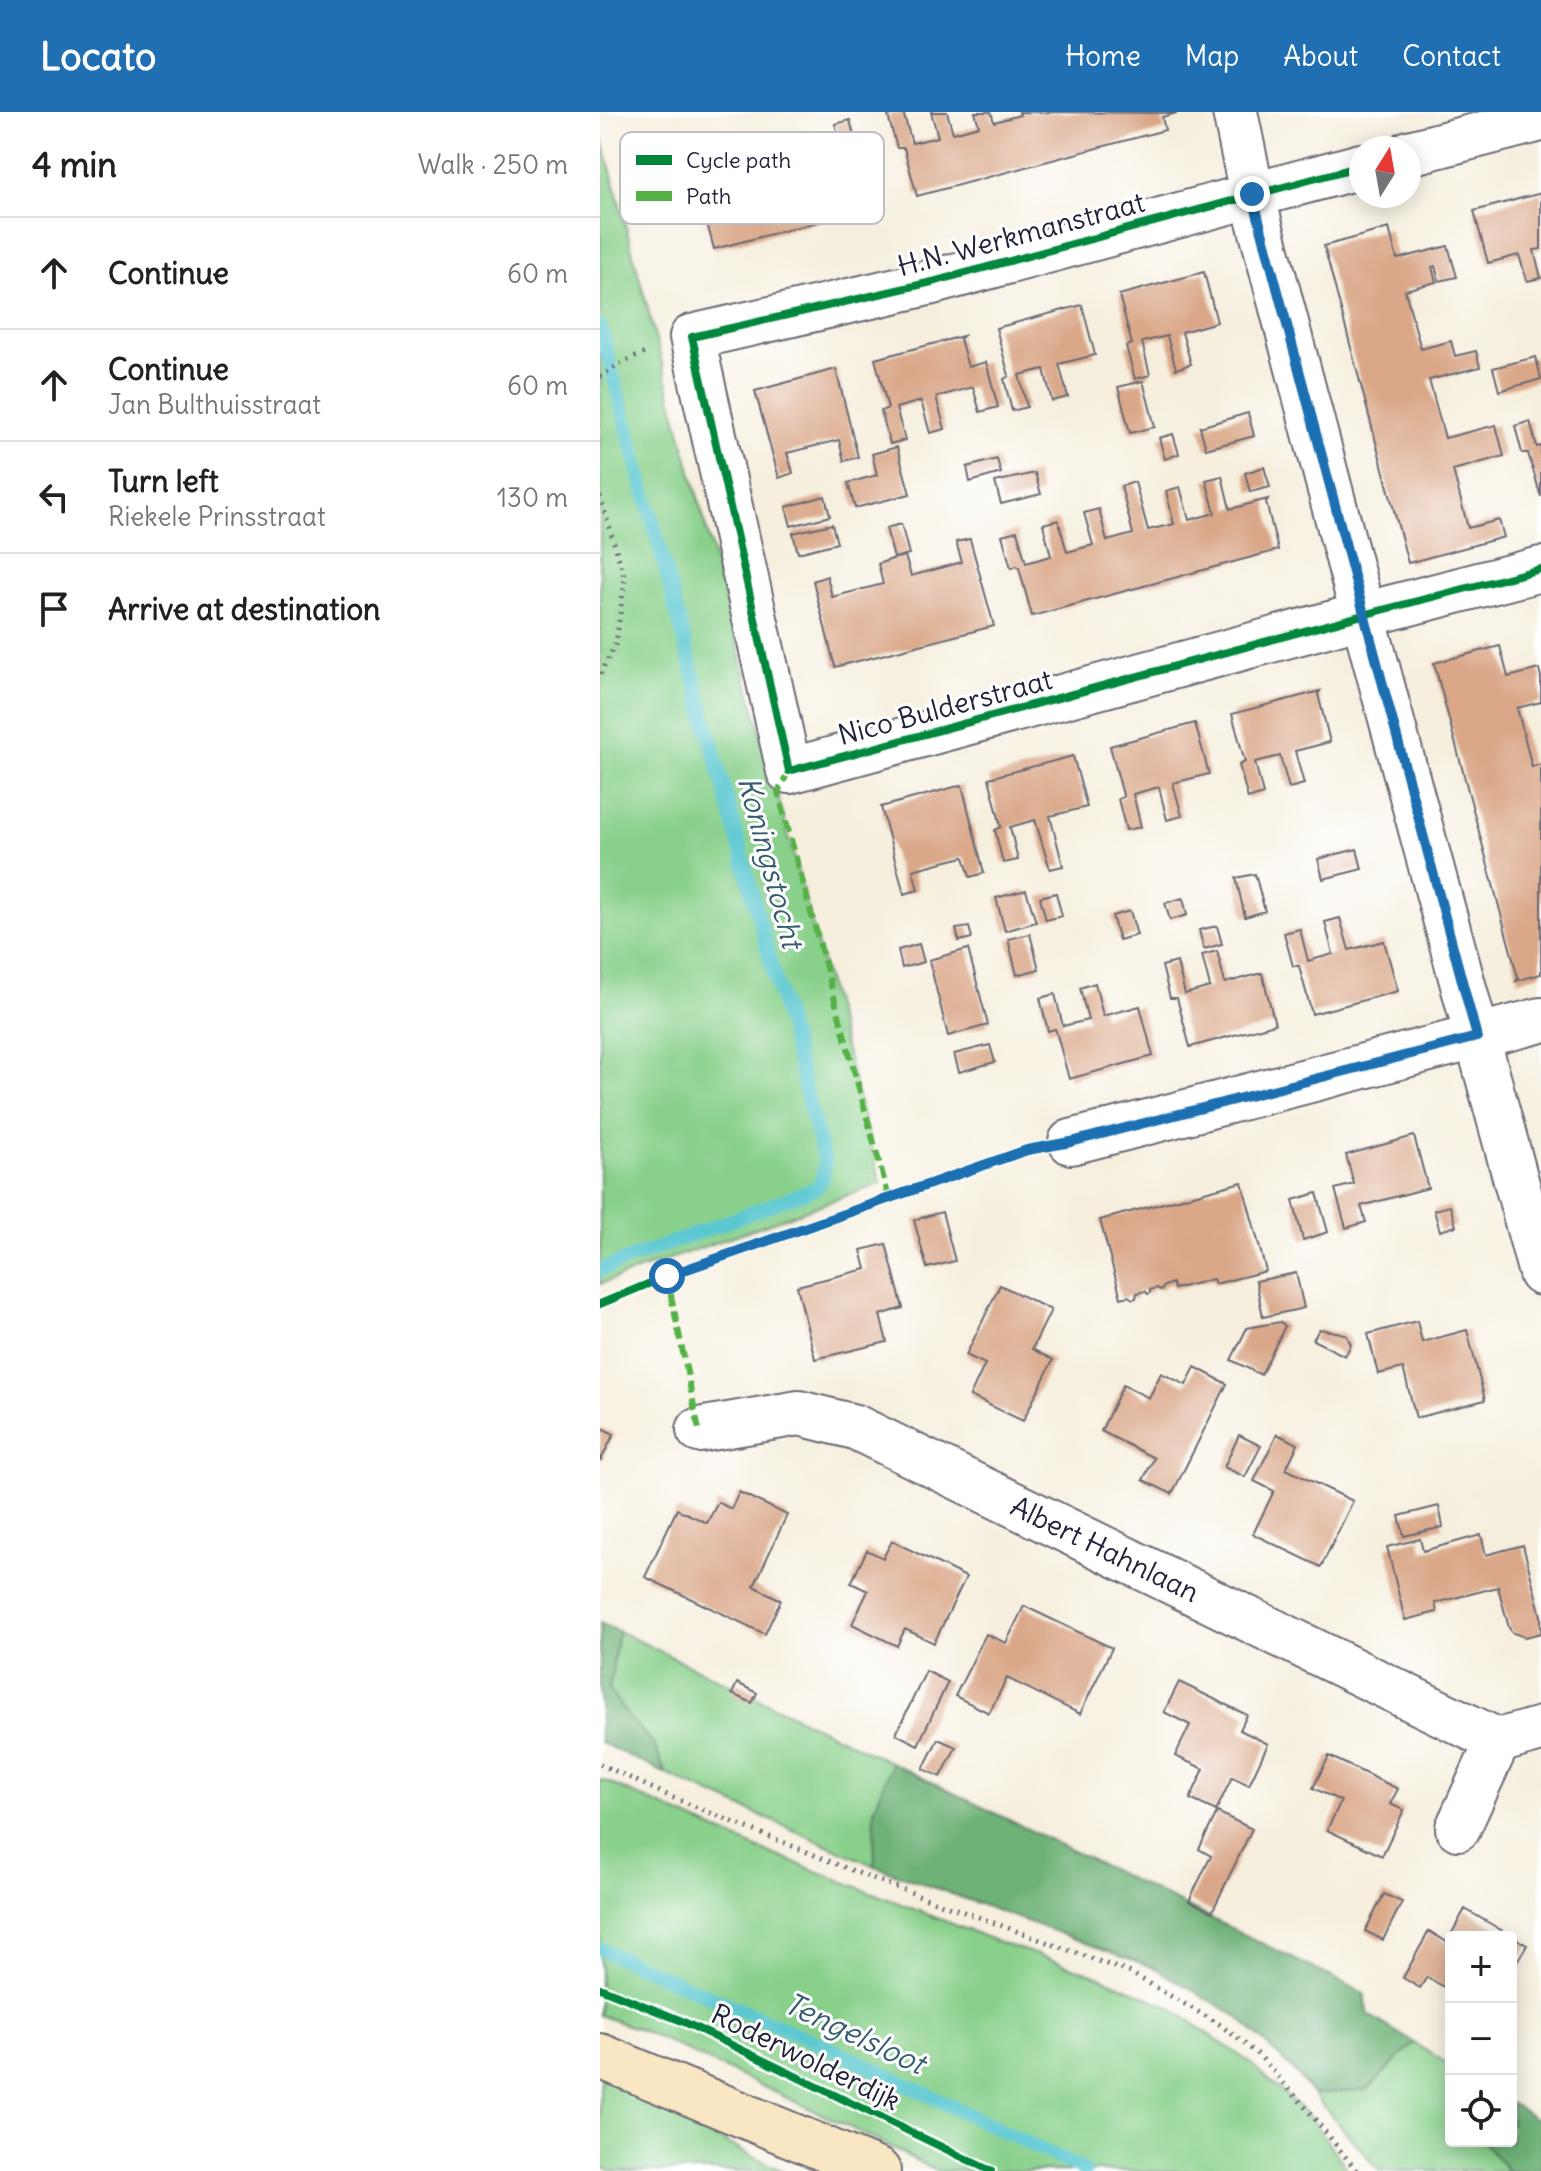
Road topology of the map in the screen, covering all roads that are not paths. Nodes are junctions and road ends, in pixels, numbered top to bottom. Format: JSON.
{"nodes":[{"id":1,"x":1235,"y":112,"type":"edge"},
{"id":2,"x":1541,"y":119,"type":"edge"},
{"id":3,"x":1421,"y":150,"type":"edge"},
{"id":4,"x":1349,"y":169,"type":"edge"},
{"id":5,"x":1252,"y":194,"type":"junction"},
{"id":6,"x":692,"y":337,"type":"joint"},
{"id":7,"x":1541,"y":569,"type":"edge"},
{"id":8,"x":1363,"y":615,"type":"junction"},
{"id":9,"x":1541,"y":1020,"type":"edge"},
{"id":10,"x":1477,"y":1037,"type":"junction"},
{"id":11,"x":1071,"y":1142,"type":"dead end"},
{"id":12,"x":1541,"y":1273,"type":"edge"},
{"id":13,"x":699,"y":1430,"type":"dead end"},
{"id":14,"x":1541,"y":1729,"type":"edge"},
{"id":15,"x":1498,"y":1741,"type":"junction"},
{"id":16,"x":1458,"y":1828,"type":"dead end"},
{"id":17,"x":600,"y":2056,"type":"edge"},
{"id":18,"x":878,"y":2171,"type":"edge"}],
"edges":[{"from":1,"to":5,"type":"street"},
{"from":2,"to":3,"type":"street"},
{"from":4,"to":5,"type":"street","name":"H.N. Werkmanstraat"},
{"from":5,"to":6,"type":"street","name":"H.N. Werkmanstraat"},
{"from":5,"to":8,"type":"street"},
{"from":6,"to":8,"type":"street","name":"Nico Bulderstraat"},
{"from":7,"to":8,"type":"street","name":"Nico Bulderstraat"},
{"from":8,"to":10,"type":"street"},
{"from":9,"to":10,"type":"street"},
{"from":10,"to":11,"type":"street"},
{"from":10,"to":12,"type":"street"},
{"from":13,"to":15,"type":"street","name":"Albert Hahnlaan"},
{"from":14,"to":15,"type":"street"},
{"from":15,"to":16,"type":"street"},
{"from":17,"to":18,"type":"street"}]}
